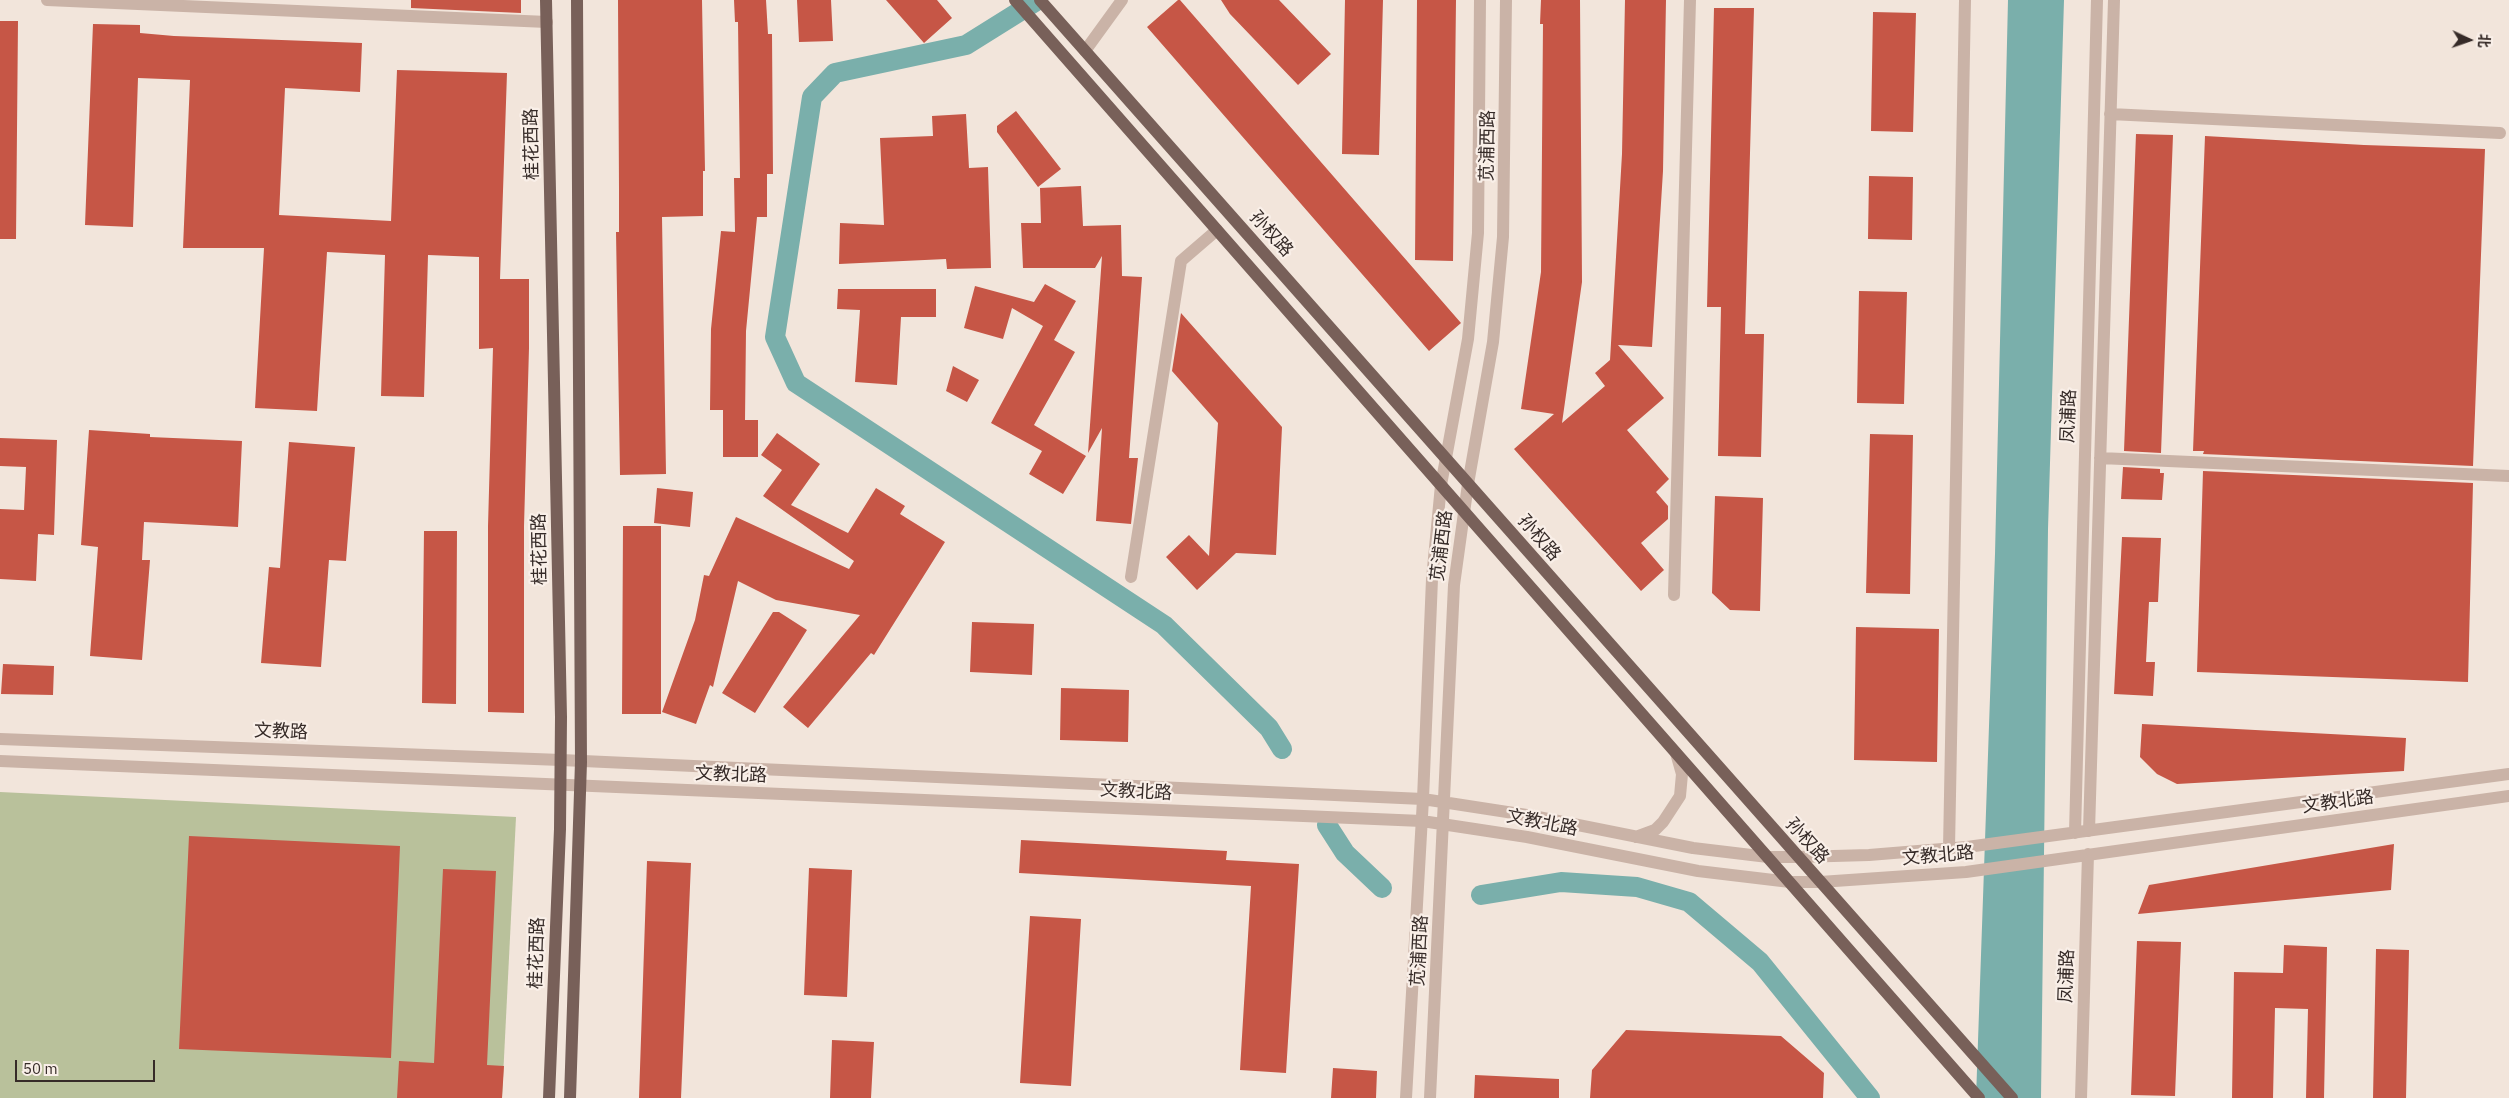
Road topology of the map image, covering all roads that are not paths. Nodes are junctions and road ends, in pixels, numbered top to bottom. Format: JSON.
{"nodes":[{"id":1,"x":47,"y":0,"type":"edge"},
{"id":2,"x":546,"y":0,"type":"edge"},
{"id":3,"x":577,"y":0,"type":"edge"},
{"id":4,"x":1016,"y":0,"type":"edge"},
{"id":5,"x":1040,"y":0,"type":"edge"},
{"id":6,"x":1122,"y":0,"type":"edge"},
{"id":7,"x":1480,"y":0,"type":"edge"},
{"id":8,"x":1506,"y":0,"type":"edge"},
{"id":9,"x":1690,"y":0,"type":"edge"},
{"id":10,"x":1965,"y":0,"type":"edge"},
{"id":11,"x":2098,"y":0,"type":"edge"},
{"id":12,"x":2114,"y":0,"type":"edge"},
{"id":13,"x":547,"y":22,"type":"junction"},
{"id":14,"x":1085,"y":51,"type":"junction"},
{"id":15,"x":2110,"y":114,"type":"junction"},
{"id":16,"x":2500,"y":133,"type":"dead end"},
{"id":17,"x":1218,"y":230,"type":"junction"},
{"id":18,"x":1446,"y":458,"type":"junction"},
{"id":19,"x":2100,"y":458,"type":"junction"},
{"id":20,"x":2509,"y":476,"type":"edge"},
{"id":21,"x":1468,"y":484,"type":"junction"},
{"id":22,"x":1441,"y":485,"type":"junction"},
{"id":23,"x":1464,"y":512,"type":"junction"},
{"id":24,"x":1131,"y":577,"type":"dead end"},
{"id":25,"x":1674,"y":595,"type":"dead end"},
{"id":26,"x":0,"y":739,"type":"edge"},
{"id":27,"x":1676,"y":753,"type":"junction"},
{"id":28,"x":561,"y":760,"type":"junction"},
{"id":29,"x":0,"y":761,"type":"edge"},
{"id":30,"x":581,"y":762,"type":"junction"},
{"id":31,"x":2509,"y":774,"type":"edge"},
{"id":32,"x":561,"y":785,"type":"junction"},
{"id":33,"x":580,"y":786,"type":"junction"},
{"id":34,"x":2509,"y":796,"type":"edge"},
{"id":35,"x":1423,"y":798,"type":"junction"},
{"id":36,"x":1446,"y":801,"type":"junction"},
{"id":37,"x":1422,"y":821,"type":"junction"},
{"id":38,"x":1444,"y":823,"type":"junction"},
{"id":39,"x":2089,"y":831,"type":"junction"},
{"id":40,"x":2075,"y":833,"type":"junction"},
{"id":41,"x":1636,"y":837,"type":"junction"},
{"id":42,"x":1949,"y":848,"type":"junction"},
{"id":43,"x":2088,"y":854,"type":"junction"},
{"id":44,"x":1768,"y":857,"type":"junction"},
{"id":45,"x":1798,"y":857,"type":"junction"},
{"id":46,"x":1790,"y":882,"type":"junction"},
{"id":47,"x":1820,"y":882,"type":"junction"},
{"id":48,"x":549,"y":1098,"type":"edge"},
{"id":49,"x":570,"y":1098,"type":"edge"},
{"id":50,"x":1406,"y":1098,"type":"edge"},
{"id":51,"x":1430,"y":1098,"type":"edge"},
{"id":52,"x":1979,"y":1098,"type":"edge"},
{"id":53,"x":2012,"y":1098,"type":"edge"},
{"id":54,"x":2081,"y":1098,"type":"edge"}],
"edges":[{"from":1,"to":13,"type":"street"},
{"from":2,"to":13,"type":"main road","name":"桂花西路"},
{"from":3,"to":30,"type":"main road"},
{"from":4,"to":17,"type":"main road","name":"孙权路"},
{"from":5,"to":14,"type":"main road","name":"孙权路"},
{"from":6,"to":14,"type":"street"},
{"from":7,"to":18,"type":"street","name":"苋浦西路"},
{"from":8,"to":21,"type":"street","name":"苋浦西路"},
{"from":9,"to":25,"type":"street"},
{"from":10,"to":42,"type":"street"},
{"from":11,"to":40,"type":"street","name":"凤浦路"},
{"from":12,"to":15,"type":"street","name":"凤浦路"},
{"from":13,"to":28,"type":"main road","name":"桂花西路"},
{"from":14,"to":18,"type":"main road","name":"孙权路"},
{"from":15,"to":16,"type":"street"},
{"from":15,"to":19,"type":"street","name":"凤浦路"},
{"from":17,"to":22,"type":"main road","name":"孙权路"},
{"from":17,"to":24,"type":"street"},
{"from":18,"to":21,"type":"main road","name":"孙权路"},
{"from":18,"to":22,"type":"street","name":"苋浦西路"},
{"from":19,"to":20,"type":"street"},
{"from":19,"to":39,"type":"street","name":"凤浦路"},
{"from":21,"to":23,"type":"street","name":"苋浦西路"},
{"from":21,"to":45,"type":"main road","name":"孙权路"},
{"from":22,"to":23,"type":"main road","name":"孙权路"},
{"from":22,"to":35,"type":"street","name":"苋浦西路"},
{"from":23,"to":27,"type":"main road","name":"孙权路"},
{"from":23,"to":36,"type":"street","name":"苋浦西路"},
{"from":26,"to":28,"type":"street","name":"文教路"},
{"from":27,"to":41,"type":"street"},
{"from":27,"to":44,"type":"main road","name":"孙权路"},
{"from":28,"to":30,"type":"street","name":"文教北路"},
{"from":28,"to":32,"type":"main road","name":"桂花西路"},
{"from":29,"to":32,"type":"street"},
{"from":30,"to":33,"type":"main road"},
{"from":30,"to":35,"type":"street","name":"文教北路"},
{"from":31,"to":39,"type":"street","name":"文教北路"},
{"from":32,"to":33,"type":"street","name":"文教北路"},
{"from":32,"to":48,"type":"main road","name":"桂花西路"},
{"from":33,"to":37,"type":"street","name":"文教北路"},
{"from":33,"to":49,"type":"main road"},
{"from":34,"to":43,"type":"street","name":"文教北路"},
{"from":35,"to":36,"type":"street","name":"文教北路"},
{"from":35,"to":37,"type":"street","name":"苋浦西路"},
{"from":36,"to":38,"type":"street","name":"苋浦西路"},
{"from":36,"to":41,"type":"street","name":"文教北路"},
{"from":37,"to":38,"type":"street","name":"文教北路"},
{"from":37,"to":50,"type":"street","name":"苋浦西路"},
{"from":38,"to":46,"type":"street","name":"文教北路"},
{"from":38,"to":51,"type":"street","name":"苋浦西路"},
{"from":39,"to":40,"type":"street","name":"文教北路"},
{"from":40,"to":42,"type":"street","name":"文教北路"},
{"from":41,"to":44,"type":"street","name":"文教北路"},
{"from":42,"to":45,"type":"street","name":"文教北路"},
{"from":43,"to":47,"type":"street","name":"文教北路"},
{"from":43,"to":54,"type":"street","name":"凤浦路"},
{"from":44,"to":45,"type":"street","name":"文教北路"},
{"from":44,"to":46,"type":"main road","name":"孙权路"},
{"from":45,"to":47,"type":"main road","name":"孙权路"},
{"from":46,"to":47,"type":"street","name":"文教北路"},
{"from":46,"to":52,"type":"main road","name":"孙权路"},
{"from":47,"to":53,"type":"main road","name":"孙权路"}]}
